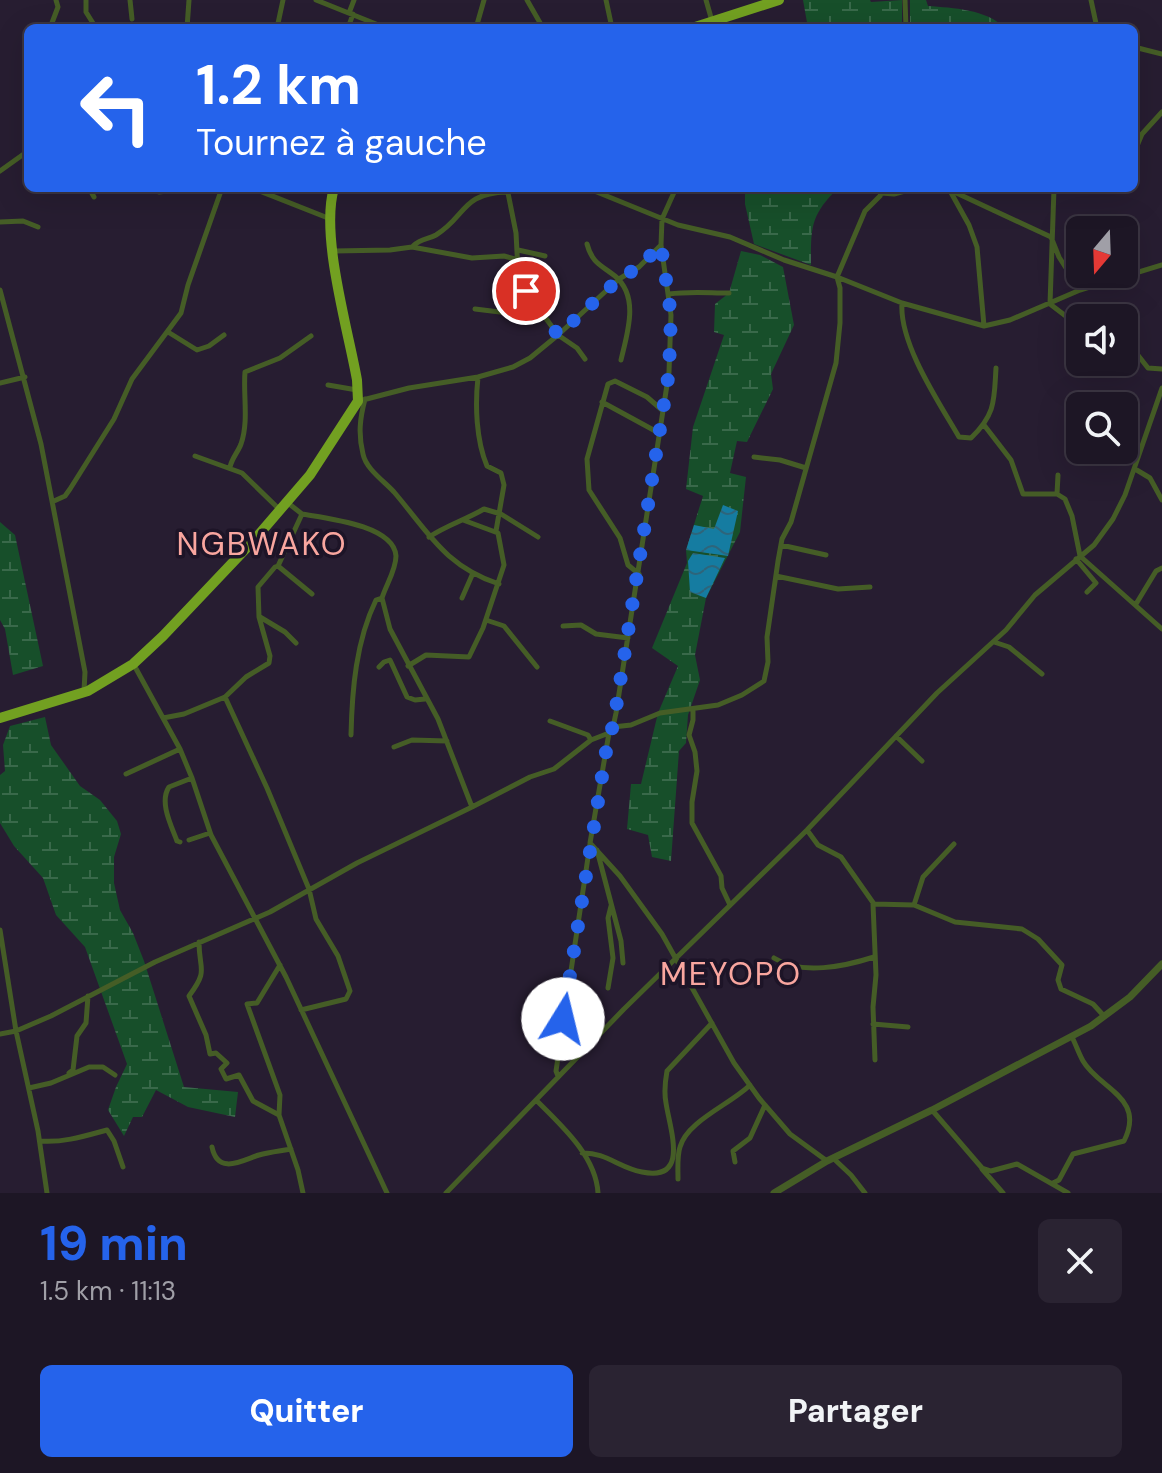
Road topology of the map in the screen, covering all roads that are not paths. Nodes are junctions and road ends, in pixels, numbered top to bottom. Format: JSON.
{"nodes":[{"id":1,"x":56,"y":0,"type":"edge"},
{"id":2,"x":86,"y":0,"type":"edge"},
{"id":3,"x":130,"y":0,"type":"edge"},
{"id":4,"x":189,"y":0,"type":"edge"},
{"id":5,"x":283,"y":0,"type":"edge"},
{"id":6,"x":316,"y":0,"type":"edge"},
{"id":7,"x":354,"y":0,"type":"edge"},
{"id":8,"x":484,"y":0,"type":"edge"},
{"id":9,"x":527,"y":0,"type":"edge"},
{"id":10,"x":606,"y":0,"type":"edge"},
{"id":11,"x":706,"y":0,"type":"edge"},
{"id":12,"x":905,"y":0,"type":"edge"},
{"id":13,"x":1091,"y":0,"type":"edge"},
{"id":14,"x":775,"y":1,"type":"edge"},
{"id":15,"x":351,"y":14,"type":"junction"},
{"id":16,"x":132,"y":19,"type":"dead end"},
{"id":17,"x":52,"y":24,"type":"edge"},
{"id":18,"x":94,"y":24,"type":"edge"},
{"id":19,"x":187,"y":24,"type":"edge"},
{"id":20,"x":278,"y":24,"type":"edge"},
{"id":21,"x":349,"y":24,"type":"edge"},
{"id":22,"x":376,"y":24,"type":"edge"},
{"id":23,"x":477,"y":24,"type":"edge"},
{"id":24,"x":541,"y":24,"type":"edge"},
{"id":25,"x":611,"y":24,"type":"edge"},
{"id":26,"x":713,"y":24,"type":"edge"},
{"id":27,"x":716,"y":24,"type":"edge"},
{"id":28,"x":906,"y":24,"type":"edge"},
{"id":29,"x":1096,"y":24,"type":"edge"},
{"id":30,"x":1138,"y":48,"type":"edge"},
{"id":31,"x":1162,"y":54,"type":"edge"},
{"id":32,"x":1162,"y":112,"type":"edge"},
{"id":33,"x":1138,"y":144,"type":"edge"},
{"id":34,"x":24,"y":154,"type":"edge"},
{"id":35,"x":0,"y":171,"type":"edge"},
{"id":36,"x":91,"y":192,"type":"edge"},
{"id":37,"x":221,"y":192,"type":"edge"},
{"id":38,"x":262,"y":192,"type":"edge"},
{"id":39,"x":333,"y":192,"type":"edge"},
{"id":40,"x":497,"y":192,"type":"edge"},
{"id":41,"x":507,"y":192,"type":"edge"},
{"id":42,"x":597,"y":192,"type":"edge"},
{"id":43,"x":674,"y":192,"type":"edge"},
{"id":44,"x":881,"y":192,"type":"edge"},
{"id":45,"x":951,"y":192,"type":"edge"},
{"id":46,"x":955,"y":192,"type":"edge"},
{"id":47,"x":1054,"y":192,"type":"edge"},
{"id":48,"x":94,"y":197,"type":"dead end"},
{"id":49,"x":329,"y":219,"type":"junction"},
{"id":50,"x":662,"y":219,"type":"junction"},
{"id":51,"x":0,"y":222,"type":"edge"},
{"id":52,"x":38,"y":227,"type":"dead end"},
{"id":53,"x":1051,"y":237,"type":"junction"},
{"id":54,"x":587,"y":244,"type":"dead end"},
{"id":55,"x":661,"y":245,"type":"junction"},
{"id":56,"x":412,"y":247,"type":"junction"},
{"id":57,"x":518,"y":250,"type":"junction"},
{"id":58,"x":333,"y":251,"type":"junction"},
{"id":59,"x":545,"y":256,"type":"dead end"},
{"id":60,"x":518,"y":260,"type":"junction"},
{"id":61,"x":1162,"y":265,"type":"edge"},
{"id":62,"x":837,"y":277,"type":"junction"},
{"id":63,"x":619,"y":279,"type":"junction"},
{"id":64,"x":0,"y":290,"type":"edge"},
{"id":65,"x":1080,"y":290,"type":"junction"},
{"id":66,"x":729,"y":293,"type":"dead end"},
{"id":67,"x":669,"y":294,"type":"junction"},
{"id":68,"x":902,"y":303,"type":"junction"},
{"id":69,"x":1050,"y":304,"type":"junction"},
{"id":70,"x":475,"y":309,"type":"dead end"},
{"id":71,"x":540,"y":310,"type":"junction"},
{"id":72,"x":1066,"y":316,"type":"edge"},
{"id":73,"x":984,"y":326,"type":"junction"},
{"id":74,"x":168,"y":332,"type":"junction"},
{"id":75,"x":224,"y":335,"type":"dead end"},
{"id":76,"x":558,"y":335,"type":"junction"},
{"id":77,"x":311,"y":336,"type":"dead end"},
{"id":78,"x":1138,"y":355,"type":"edge"},
{"id":79,"x":585,"y":359,"type":"dead end"},
{"id":80,"x":621,"y":360,"type":"dead end"},
{"id":81,"x":996,"y":368,"type":"dead end"},
{"id":82,"x":1162,"y":369,"type":"edge"},
{"id":83,"x":25,"y":377,"type":"junction"},
{"id":84,"x":478,"y":377,"type":"junction"},
{"id":85,"x":0,"y":383,"type":"edge"},
{"id":86,"x":328,"y":385,"type":"dead end"},
{"id":87,"x":1162,"y":388,"type":"edge"},
{"id":88,"x":360,"y":397,"type":"junction"},
{"id":89,"x":602,"y":402,"type":"junction"},
{"id":90,"x":662,"y":410,"type":"junction"},
{"id":91,"x":984,"y":425,"type":"junction"},
{"id":92,"x":659,"y":433,"type":"junction"},
{"id":93,"x":195,"y":456,"type":"dead end"},
{"id":94,"x":754,"y":457,"type":"dead end"},
{"id":95,"x":230,"y":467,"type":"junction"},
{"id":96,"x":806,"y":468,"type":"junction"},
{"id":97,"x":1134,"y":469,"type":"junction"},
{"id":98,"x":1058,"y":475,"type":"dead end"},
{"id":99,"x":1057,"y":494,"type":"junction"},
{"id":100,"x":1162,"y":500,"type":"edge"},
{"id":101,"x":54,"y":501,"type":"junction"},
{"id":102,"x":283,"y":506,"type":"junction"},
{"id":103,"x":302,"y":514,"type":"junction"},
{"id":104,"x":501,"y":514,"type":"junction"},
{"id":105,"x":463,"y":520,"type":"junction"},
{"id":106,"x":496,"y":531,"type":"junction"},
{"id":107,"x":429,"y":537,"type":"junction"},
{"id":108,"x":538,"y":537,"type":"dead end"},
{"id":109,"x":781,"y":545,"type":"junction"},
{"id":110,"x":826,"y":555,"type":"dead end"},
{"id":111,"x":1078,"y":558,"type":"junction"},
{"id":112,"x":278,"y":566,"type":"junction"},
{"id":113,"x":1162,"y":568,"type":"edge"},
{"id":114,"x":473,"y":573,"type":"junction"},
{"id":115,"x":639,"y":574,"type":"junction"},
{"id":116,"x":776,"y":576,"type":"junction"},
{"id":117,"x":499,"y":584,"type":"junction"},
{"id":118,"x":870,"y":587,"type":"dead end"},
{"id":119,"x":1087,"y":592,"type":"dead end"},
{"id":120,"x":312,"y":594,"type":"dead end"},
{"id":121,"x":382,"y":598,"type":"junction"},
{"id":122,"x":462,"y":598,"type":"dead end"},
{"id":123,"x":1136,"y":604,"type":"junction"},
{"id":124,"x":259,"y":617,"type":"junction"},
{"id":125,"x":486,"y":620,"type":"junction"},
{"id":126,"x":563,"y":626,"type":"dead end"},
{"id":127,"x":1162,"y":629,"type":"edge"},
{"id":128,"x":628,"y":638,"type":"junction"},
{"id":129,"x":994,"y":642,"type":"junction"},
{"id":130,"x":296,"y":643,"type":"dead end"},
{"id":131,"x":133,"y":664,"type":"junction"},
{"id":132,"x":408,"y":666,"type":"junction"},
{"id":133,"x":379,"y":667,"type":"dead end"},
{"id":134,"x":537,"y":667,"type":"dead end"},
{"id":135,"x":85,"y":672,"type":"junction"},
{"id":136,"x":1042,"y":674,"type":"dead end"},
{"id":137,"x":102,"y":683,"type":"junction"},
{"id":138,"x":84,"y":693,"type":"junction"},
{"id":139,"x":225,"y":697,"type":"junction"},
{"id":140,"x":425,"y":699,"type":"junction"},
{"id":141,"x":693,"y":710,"type":"junction"},
{"id":142,"x":0,"y":718,"type":"edge"},
{"id":143,"x":162,"y":718,"type":"junction"},
{"id":144,"x":170,"y":719,"type":"junction"},
{"id":145,"x":550,"y":721,"type":"dead end"},
{"id":146,"x":166,"y":725,"type":"junction"},
{"id":147,"x":613,"y":727,"type":"junction"},
{"id":148,"x":609,"y":733,"type":"junction"},
{"id":149,"x":351,"y":735,"type":"dead end"},
{"id":150,"x":896,"y":736,"type":"junction"},
{"id":151,"x":591,"y":740,"type":"junction"},
{"id":152,"x":447,"y":741,"type":"junction"},
{"id":153,"x":394,"y":747,"type":"dead end"},
{"id":154,"x":180,"y":749,"type":"junction"},
{"id":155,"x":922,"y":761,"type":"dead end"},
{"id":156,"x":126,"y":774,"type":"dead end"},
{"id":157,"x":192,"y":778,"type":"junction"},
{"id":158,"x":472,"y":807,"type":"junction"},
{"id":159,"x":807,"y":830,"type":"junction"},
{"id":160,"x":210,"y":833,"type":"junction"},
{"id":161,"x":189,"y":840,"type":"dead end"},
{"id":162,"x":180,"y":842,"type":"dead end"},
{"id":163,"x":590,"y":843,"type":"junction"},
{"id":164,"x":954,"y":844,"type":"dead end"},
{"id":165,"x":597,"y":849,"type":"junction"},
{"id":166,"x":309,"y":889,"type":"junction"},
{"id":167,"x":873,"y":903,"type":"junction"},
{"id":168,"x":611,"y":904,"type":"junction"},
{"id":169,"x":730,"y":905,"type":"junction"},
{"id":170,"x":914,"y":905,"type":"junction"},
{"id":171,"x":256,"y":918,"type":"junction"},
{"id":172,"x":0,"y":930,"type":"edge"},
{"id":173,"x":199,"y":942,"type":"junction"},
{"id":174,"x":874,"y":957,"type":"junction"},
{"id":175,"x":678,"y":958,"type":"junction"},
{"id":176,"x":774,"y":958,"type":"dead end"},
{"id":177,"x":623,"y":963,"type":"dead end"},
{"id":178,"x":1162,"y":964,"type":"edge"},
{"id":179,"x":280,"y":965,"type":"junction"},
{"id":180,"x":608,"y":988,"type":"dead end"},
{"id":181,"x":88,"y":995,"type":"junction"},
{"id":182,"x":301,"y":1010,"type":"junction"},
{"id":183,"x":1105,"y":1017,"type":"junction"},
{"id":184,"x":712,"y":1023,"type":"junction"},
{"id":185,"x":873,"y":1024,"type":"junction"},
{"id":186,"x":908,"y":1027,"type":"dead end"},
{"id":187,"x":16,"y":1031,"type":"junction"},
{"id":188,"x":0,"y":1034,"type":"edge"},
{"id":189,"x":1072,"y":1037,"type":"junction"},
{"id":190,"x":875,"y":1060,"type":"dead end"},
{"id":191,"x":115,"y":1075,"type":"dead end"},
{"id":192,"x":558,"y":1076,"type":"junction"},
{"id":193,"x":64,"y":1078,"type":"junction"},
{"id":194,"x":750,"y":1085,"type":"junction"},
{"id":195,"x":29,"y":1088,"type":"junction"},
{"id":196,"x":536,"y":1100,"type":"junction"},
{"id":197,"x":765,"y":1105,"type":"junction"},
{"id":198,"x":932,"y":1110,"type":"junction"},
{"id":199,"x":279,"y":1115,"type":"junction"},
{"id":200,"x":40,"y":1141,"type":"junction"},
{"id":201,"x":212,"y":1147,"type":"dead end"},
{"id":202,"x":291,"y":1149,"type":"junction"},
{"id":203,"x":582,"y":1153,"type":"junction"},
{"id":204,"x":830,"y":1159,"type":"junction"},
{"id":205,"x":735,"y":1162,"type":"dead end"},
{"id":206,"x":123,"y":1167,"type":"dead end"},
{"id":207,"x":982,"y":1168,"type":"junction"},
{"id":208,"x":678,"y":1179,"type":"dead end"},
{"id":209,"x":1053,"y":1183,"type":"junction"},
{"id":210,"x":789,"y":1189,"type":"edge"},
{"id":211,"x":47,"y":1193,"type":"edge"},
{"id":212,"x":303,"y":1193,"type":"edge"},
{"id":213,"x":387,"y":1193,"type":"edge"},
{"id":214,"x":446,"y":1193,"type":"edge"},
{"id":215,"x":598,"y":1193,"type":"edge"},
{"id":216,"x":774,"y":1193,"type":"edge"},
{"id":217,"x":865,"y":1193,"type":"edge"},
{"id":218,"x":1003,"y":1193,"type":"edge"},
{"id":219,"x":1068,"y":1193,"type":"edge"}],
"edges":[{"from":1,"to":17,"type":"street"},
{"from":2,"to":18,"type":"street"},
{"from":3,"to":16,"type":"street"},
{"from":4,"to":19,"type":"street"},
{"from":5,"to":20,"type":"street"},
{"from":6,"to":15,"type":"street"},
{"from":7,"to":15,"type":"street"},
{"from":8,"to":23,"type":"street"},
{"from":9,"to":24,"type":"street"},
{"from":10,"to":25,"type":"street"},
{"from":11,"to":26,"type":"street"},
{"from":12,"to":28,"type":"street"},
{"from":13,"to":29,"type":"street"},
{"from":14,"to":27,"type":"highway"},
{"from":15,"to":21,"type":"street"},
{"from":15,"to":22,"type":"street"},
{"from":30,"to":31,"type":"street"},
{"from":32,"to":33,"type":"street"},
{"from":34,"to":35,"type":"street"},
{"from":36,"to":48,"type":"street"},
{"from":37,"to":74,"type":"street"},
{"from":38,"to":49,"type":"street"},
{"from":39,"to":49,"type":"highway"},
{"from":40,"to":56,"type":"street"},
{"from":41,"to":57,"type":"street"},
{"from":42,"to":50,"type":"street"},
{"from":43,"to":50,"type":"street"},
{"from":44,"to":62,"type":"street"},
{"from":45,"to":73,"type":"street"},
{"from":46,"to":53,"type":"street"},
{"from":47,"to":53,"type":"street"},
{"from":49,"to":58,"type":"highway"},
{"from":50,"to":55,"type":"street"},
{"from":50,"to":62,"type":"street"},
{"from":51,"to":52,"type":"street"},
{"from":53,"to":65,"type":"street"},
{"from":53,"to":69,"type":"street"},
{"from":54,"to":63,"type":"street"},
{"from":55,"to":63,"type":"street"},
{"from":55,"to":67,"type":"street"},
{"from":56,"to":58,"type":"street"},
{"from":56,"to":60,"type":"street"},
{"from":57,"to":59,"type":"street"},
{"from":57,"to":60,"type":"street"},
{"from":58,"to":88,"type":"highway"},
{"from":60,"to":71,"type":"street"},
{"from":61,"to":65,"type":"street"},
{"from":62,"to":68,"type":"street"},
{"from":62,"to":96,"type":"street"},
{"from":63,"to":76,"type":"street"},
{"from":63,"to":80,"type":"street"},
{"from":64,"to":83,"type":"street"},
{"from":65,"to":69,"type":"street"},
{"from":66,"to":67,"type":"street"},
{"from":67,"to":90,"type":"street"},
{"from":68,"to":73,"type":"street"},
{"from":68,"to":91,"type":"street"},
{"from":69,"to":72,"type":"street"},
{"from":69,"to":73,"type":"street"},
{"from":70,"to":71,"type":"street"},
{"from":71,"to":76,"type":"street"},
{"from":74,"to":75,"type":"street"},
{"from":74,"to":101,"type":"street"},
{"from":76,"to":79,"type":"street"},
{"from":76,"to":84,"type":"street"},
{"from":77,"to":95,"type":"street"},
{"from":78,"to":82,"type":"street"},
{"from":81,"to":91,"type":"street"},
{"from":83,"to":85,"type":"street"},
{"from":83,"to":101,"type":"street"},
{"from":84,"to":88,"type":"street"},
{"from":84,"to":104,"type":"street"},
{"from":86,"to":88,"type":"street"},
{"from":87,"to":97,"type":"street"},
{"from":88,"to":102,"type":"highway"},
{"from":88,"to":107,"type":"street"},
{"from":89,"to":90,"type":"street"},
{"from":89,"to":92,"type":"street"},
{"from":89,"to":115,"type":"street"},
{"from":90,"to":92,"type":"street"},
{"from":91,"to":99,"type":"street"},
{"from":92,"to":115,"type":"street"},
{"from":93,"to":95,"type":"street"},
{"from":94,"to":96,"type":"street"},
{"from":95,"to":102,"type":"street"},
{"from":96,"to":109,"type":"street"},
{"from":97,"to":100,"type":"street"},
{"from":97,"to":111,"type":"street"},
{"from":98,"to":99,"type":"street"},
{"from":99,"to":111,"type":"street"},
{"from":101,"to":135,"type":"street"},
{"from":102,"to":103,"type":"street"},
{"from":102,"to":131,"type":"highway"},
{"from":103,"to":112,"type":"street"},
{"from":103,"to":121,"type":"street"},
{"from":104,"to":105,"type":"street"},
{"from":104,"to":106,"type":"street"},
{"from":104,"to":108,"type":"street"},
{"from":105,"to":106,"type":"street"},
{"from":105,"to":107,"type":"street"},
{"from":106,"to":117,"type":"street"},
{"from":107,"to":114,"type":"street"},
{"from":109,"to":110,"type":"street"},
{"from":109,"to":116,"type":"street"},
{"from":111,"to":119,"type":"street"},
{"from":111,"to":123,"type":"street"},
{"from":111,"to":129,"type":"street"},
{"from":112,"to":120,"type":"street"},
{"from":112,"to":124,"type":"street"},
{"from":113,"to":123,"type":"street"},
{"from":114,"to":117,"type":"street"},
{"from":114,"to":122,"type":"street"},
{"from":115,"to":128,"type":"street"},
{"from":116,"to":118,"type":"street"},
{"from":116,"to":141,"type":"street"},
{"from":117,"to":125,"type":"street"},
{"from":121,"to":132,"type":"street"},
{"from":121,"to":149,"type":"street"},
{"from":123,"to":127,"type":"street"},
{"from":124,"to":130,"type":"street"},
{"from":124,"to":139,"type":"street"},
{"from":125,"to":132,"type":"street"},
{"from":125,"to":134,"type":"street"},
{"from":126,"to":128,"type":"street"},
{"from":128,"to":147,"type":"street"},
{"from":129,"to":136,"type":"street"},
{"from":129,"to":150,"type":"street"},
{"from":131,"to":137,"type":"highway"},
{"from":131,"to":143,"type":"street"},
{"from":132,"to":140,"type":"street"},
{"from":133,"to":140,"type":"street"},
{"from":135,"to":137,"type":"street"},
{"from":135,"to":138,"type":"street"},
{"from":137,"to":138,"type":"highway"},
{"from":138,"to":142,"type":"highway"},
{"from":139,"to":144,"type":"street"},
{"from":139,"to":166,"type":"street"},
{"from":140,"to":152,"type":"street"},
{"from":141,"to":147,"type":"street"},
{"from":141,"to":169,"type":"street"},
{"from":143,"to":144,"type":"street"},
{"from":143,"to":146,"type":"street"},
{"from":144,"to":146,"type":"street"},
{"from":145,"to":151,"type":"street"},
{"from":146,"to":154,"type":"street"},
{"from":147,"to":148,"type":"street"},
{"from":148,"to":151,"type":"street"},
{"from":148,"to":163,"type":"street"},
{"from":150,"to":155,"type":"street"},
{"from":150,"to":159,"type":"street"},
{"from":151,"to":158,"type":"street"},
{"from":152,"to":153,"type":"street"},
{"from":152,"to":158,"type":"street"},
{"from":154,"to":156,"type":"street"},
{"from":154,"to":157,"type":"street"},
{"from":157,"to":160,"type":"street"},
{"from":157,"to":162,"type":"street"},
{"from":158,"to":166,"type":"street"},
{"from":159,"to":167,"type":"street"},
{"from":159,"to":169,"type":"street"},
{"from":160,"to":161,"type":"street"},
{"from":160,"to":171,"type":"street"},
{"from":163,"to":165,"type":"street"},
{"from":163,"to":192,"type":"street"},
{"from":164,"to":170,"type":"street"},
{"from":165,"to":168,"type":"street"},
{"from":165,"to":175,"type":"street"},
{"from":166,"to":171,"type":"street"},
{"from":166,"to":182,"type":"street"},
{"from":167,"to":170,"type":"street"},
{"from":167,"to":174,"type":"street"},
{"from":168,"to":177,"type":"street"},
{"from":168,"to":180,"type":"street"},
{"from":169,"to":175,"type":"street"},
{"from":170,"to":183,"type":"street"},
{"from":171,"to":173,"type":"street"},
{"from":171,"to":179,"type":"street"},
{"from":172,"to":187,"type":"street"},
{"from":173,"to":181,"type":"street"},
{"from":173,"to":199,"type":"street"},
{"from":174,"to":176,"type":"street"},
{"from":174,"to":185,"type":"street"},
{"from":175,"to":184,"type":"street"},
{"from":175,"to":192,"type":"street"},
{"from":178,"to":183,"type":"street"},
{"from":179,"to":182,"type":"street"},
{"from":179,"to":199,"type":"street"},
{"from":181,"to":187,"type":"street"},
{"from":181,"to":193,"type":"street"},
{"from":182,"to":213,"type":"street"},
{"from":183,"to":189,"type":"street"},
{"from":184,"to":194,"type":"street"},
{"from":184,"to":203,"type":"street"},
{"from":185,"to":186,"type":"street"},
{"from":185,"to":190,"type":"street"},
{"from":187,"to":188,"type":"street"},
{"from":187,"to":195,"type":"street"},
{"from":189,"to":198,"type":"street"},
{"from":189,"to":209,"type":"street"},
{"from":191,"to":193,"type":"street"},
{"from":192,"to":196,"type":"street"},
{"from":193,"to":195,"type":"street"},
{"from":194,"to":197,"type":"street"},
{"from":194,"to":208,"type":"street"},
{"from":195,"to":200,"type":"street"},
{"from":196,"to":203,"type":"street"},
{"from":196,"to":214,"type":"street"},
{"from":197,"to":204,"type":"street"},
{"from":197,"to":205,"type":"street"},
{"from":198,"to":204,"type":"street"},
{"from":198,"to":207,"type":"street"},
{"from":199,"to":202,"type":"street"},
{"from":200,"to":206,"type":"street"},
{"from":200,"to":211,"type":"street"},
{"from":201,"to":202,"type":"street"},
{"from":202,"to":212,"type":"street"},
{"from":203,"to":215,"type":"street"},
{"from":204,"to":210,"type":"street"},
{"from":204,"to":217,"type":"street"},
{"from":207,"to":209,"type":"street"},
{"from":207,"to":218,"type":"street"},
{"from":209,"to":219,"type":"street"},
{"from":210,"to":216,"type":"street"}]}
